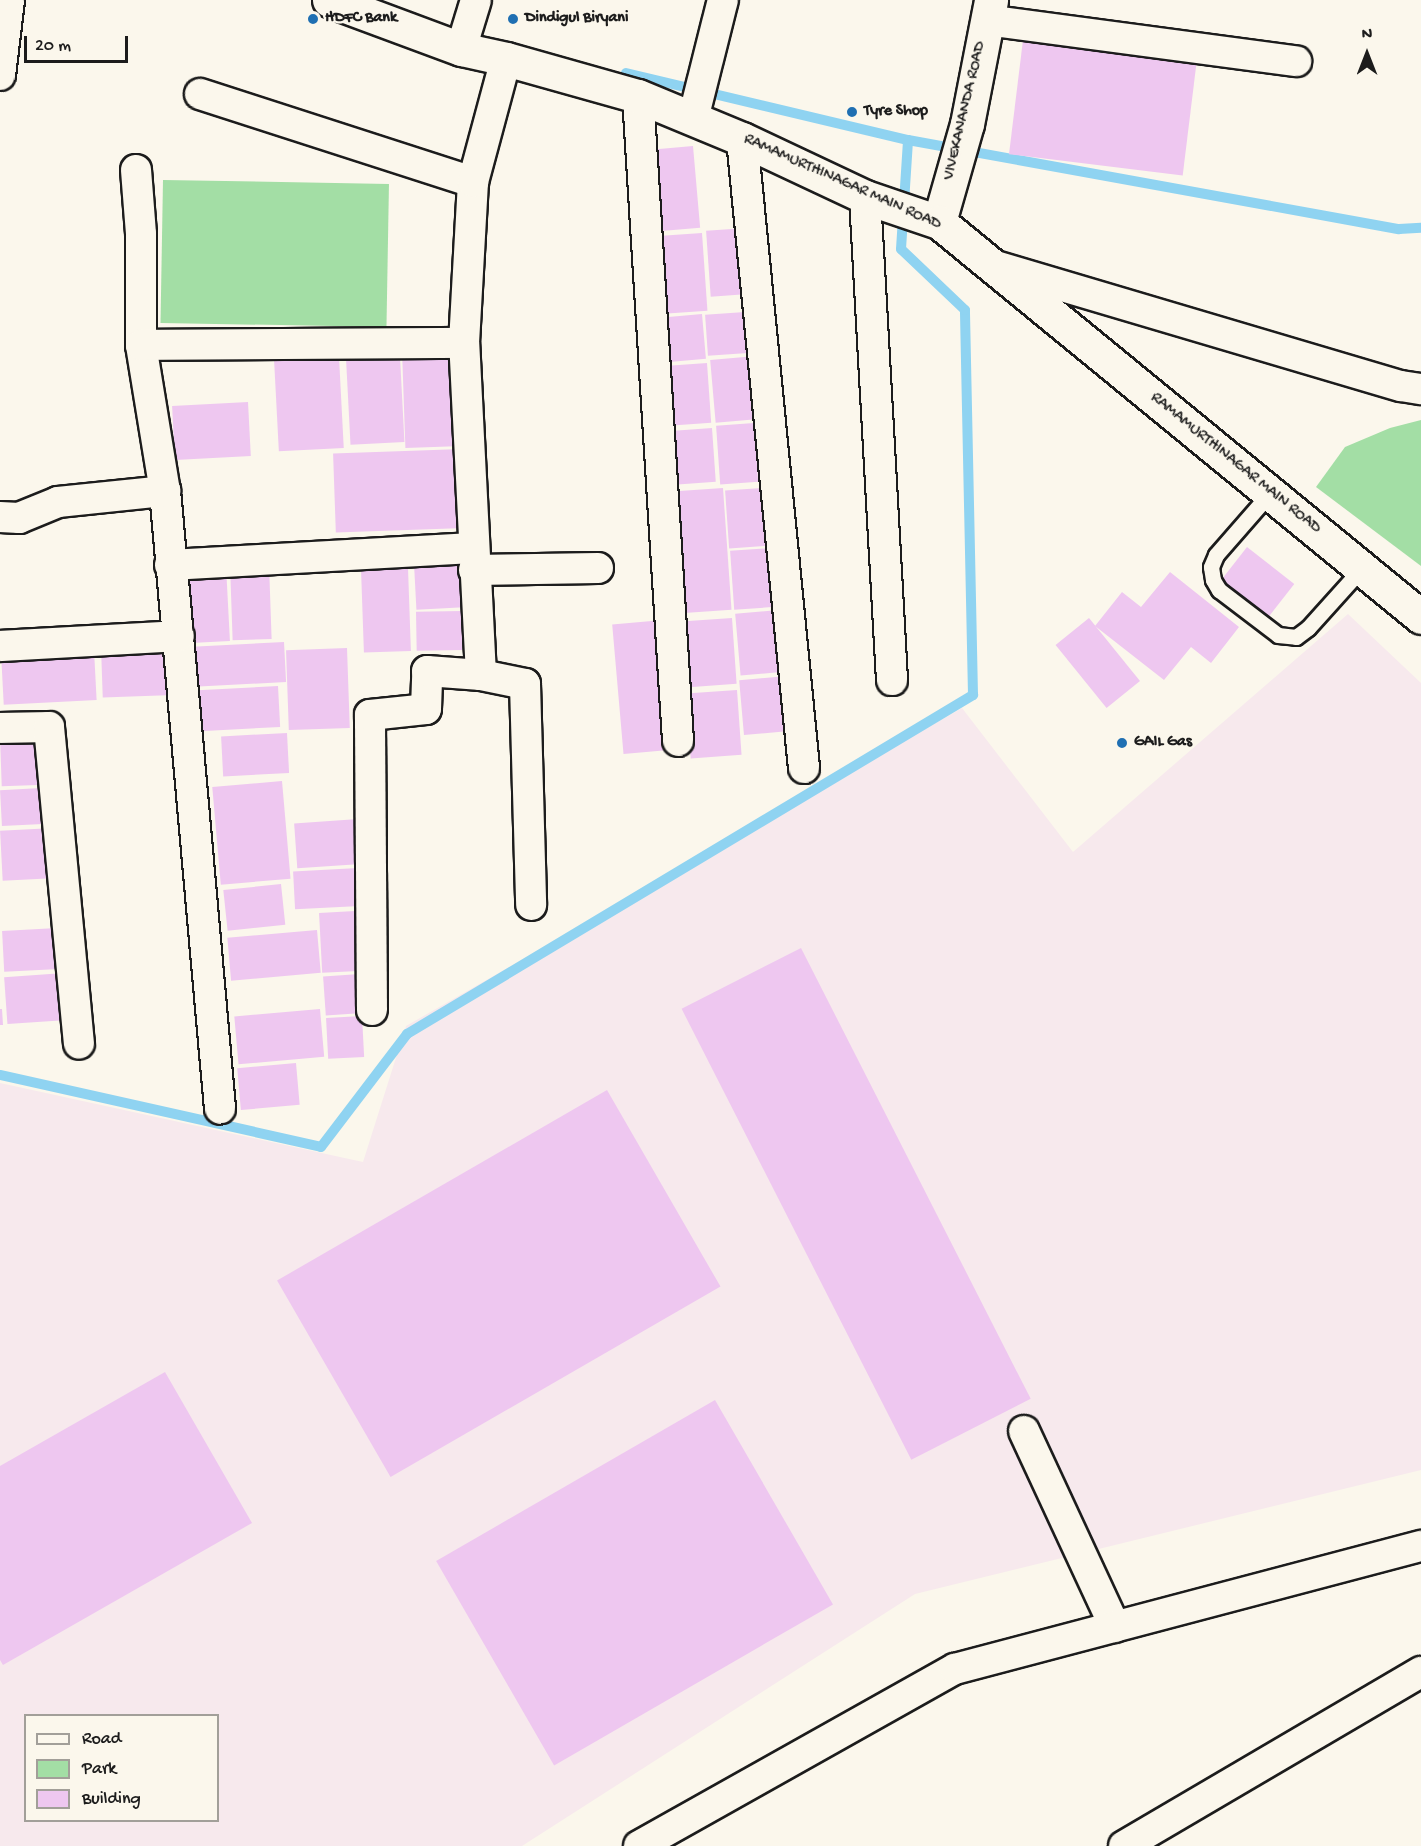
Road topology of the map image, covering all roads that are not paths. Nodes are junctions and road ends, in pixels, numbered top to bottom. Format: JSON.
{"nodes":[{"id":1,"x":9,"y":0,"type":"edge"},
{"id":2,"x":329,"y":0,"type":"edge"},
{"id":3,"x":476,"y":0,"type":"edge"},
{"id":4,"x":723,"y":0,"type":"edge"},
{"id":5,"x":989,"y":10,"type":"edge"},
{"id":6,"x":460,"y":49,"type":"junction"},
{"id":7,"x":506,"y":59,"type":"junction"},
{"id":8,"x":1296,"y":61,"type":"dead end"},
{"id":9,"x":0,"y":75,"type":"edge"},
{"id":10,"x":200,"y":94,"type":"dead end"},
{"id":11,"x":638,"y":96,"type":"junction"},
{"id":12,"x":693,"y":119,"type":"junction"},
{"id":13,"x":742,"y":139,"type":"junction"},
{"id":14,"x":136,"y":170,"type":"dead end"},
{"id":15,"x":473,"y":182,"type":"junction"},
{"id":16,"x":865,"y":197,"type":"junction"},
{"id":17,"x":939,"y":222,"type":"junction"},
{"id":18,"x":991,"y":265,"type":"junction"},
{"id":19,"x":464,"y":343,"type":"junction"},
{"id":20,"x":141,"y":345,"type":"junction"},
{"id":21,"x":1421,"y":389,"type":"edge"},
{"id":22,"x":165,"y":491,"type":"junction"},
{"id":23,"x":1270,"y":493,"type":"junction"},
{"id":24,"x":0,"y":517,"type":"edge"},
{"id":25,"x":473,"y":559,"type":"junction"},
{"id":26,"x":170,"y":565,"type":"junction"},
{"id":27,"x":598,"y":568,"type":"dead end"},
{"id":28,"x":1362,"y":568,"type":"junction"},
{"id":29,"x":1421,"y":617,"type":"edge"},
{"id":30,"x":179,"y":636,"type":"junction"},
{"id":31,"x":0,"y":646,"type":"edge"},
{"id":32,"x":481,"y":675,"type":"junction"},
{"id":33,"x":892,"y":680,"type":"dead end"},
{"id":34,"x":0,"y":728,"type":"edge"},
{"id":35,"x":678,"y":741,"type":"dead end"},
{"id":36,"x":804,"y":768,"type":"dead end"},
{"id":37,"x":531,"y":905,"type":"dead end"},
{"id":38,"x":372,"y":1010,"type":"dead end"},
{"id":39,"x":79,"y":1044,"type":"dead end"},
{"id":40,"x":220,"y":1109,"type":"dead end"},
{"id":41,"x":1024,"y":1431,"type":"dead end"},
{"id":42,"x":1421,"y":1546,"type":"edge"},
{"id":43,"x":1115,"y":1627,"type":"junction"},
{"id":44,"x":1421,"y":1671,"type":"edge"},
{"id":45,"x":639,"y":1846,"type":"edge"},
{"id":46,"x":1124,"y":1846,"type":"edge"}],
"edges":[{"from":1,"to":9,"type":"street"},
{"from":2,"to":6,"type":"main road","name":"RAMAMURTHINAGAR MAIN ROAD"},
{"from":3,"to":6,"type":"street"},
{"from":4,"to":12,"type":"street"},
{"from":5,"to":8,"type":"street"},
{"from":5,"to":17,"type":"main road","name":"VIVEKANANDA ROAD"},
{"from":6,"to":7,"type":"main road","name":"RAMAMURTHINAGAR MAIN ROAD"},
{"from":7,"to":11,"type":"main road","name":"RAMAMURTHINAGAR MAIN ROAD"},
{"from":7,"to":15,"type":"street"},
{"from":10,"to":15,"type":"street"},
{"from":11,"to":12,"type":"main road","name":"RAMAMURTHINAGAR MAIN ROAD"},
{"from":11,"to":35,"type":"street"},
{"from":12,"to":13,"type":"main road","name":"RAMAMURTHINAGAR MAIN ROAD"},
{"from":13,"to":16,"type":"main road","name":"RAMAMURTHINAGAR MAIN ROAD"},
{"from":13,"to":36,"type":"street"},
{"from":14,"to":20,"type":"street"},
{"from":15,"to":19,"type":"street"},
{"from":16,"to":17,"type":"main road","name":"RAMAMURTHINAGAR MAIN ROAD"},
{"from":16,"to":33,"type":"street"},
{"from":17,"to":18,"type":"main road","name":"RAMAMURTHINAGAR MAIN ROAD"},
{"from":18,"to":21,"type":"street"},
{"from":18,"to":23,"type":"main road","name":"RAMAMURTHINAGAR MAIN ROAD"},
{"from":19,"to":20,"type":"street"},
{"from":19,"to":25,"type":"street"},
{"from":20,"to":22,"type":"street"},
{"from":22,"to":24,"type":"street"},
{"from":22,"to":26,"type":"street"},
{"from":23,"to":28,"type":"main road","name":"RAMAMURTHINAGAR MAIN ROAD"},
{"from":23,"to":28,"type":"lane"},
{"from":25,"to":26,"type":"street"},
{"from":25,"to":27,"type":"street"},
{"from":25,"to":32,"type":"street"},
{"from":26,"to":30,"type":"street"},
{"from":28,"to":29,"type":"main road","name":"RAMAMURTHINAGAR MAIN ROAD"},
{"from":30,"to":31,"type":"street"},
{"from":30,"to":40,"type":"street"},
{"from":32,"to":37,"type":"street"},
{"from":32,"to":38,"type":"street"},
{"from":34,"to":39,"type":"street"},
{"from":41,"to":43,"type":"street"},
{"from":42,"to":43,"type":"street"},
{"from":43,"to":45,"type":"street"},
{"from":44,"to":46,"type":"street"}]}
